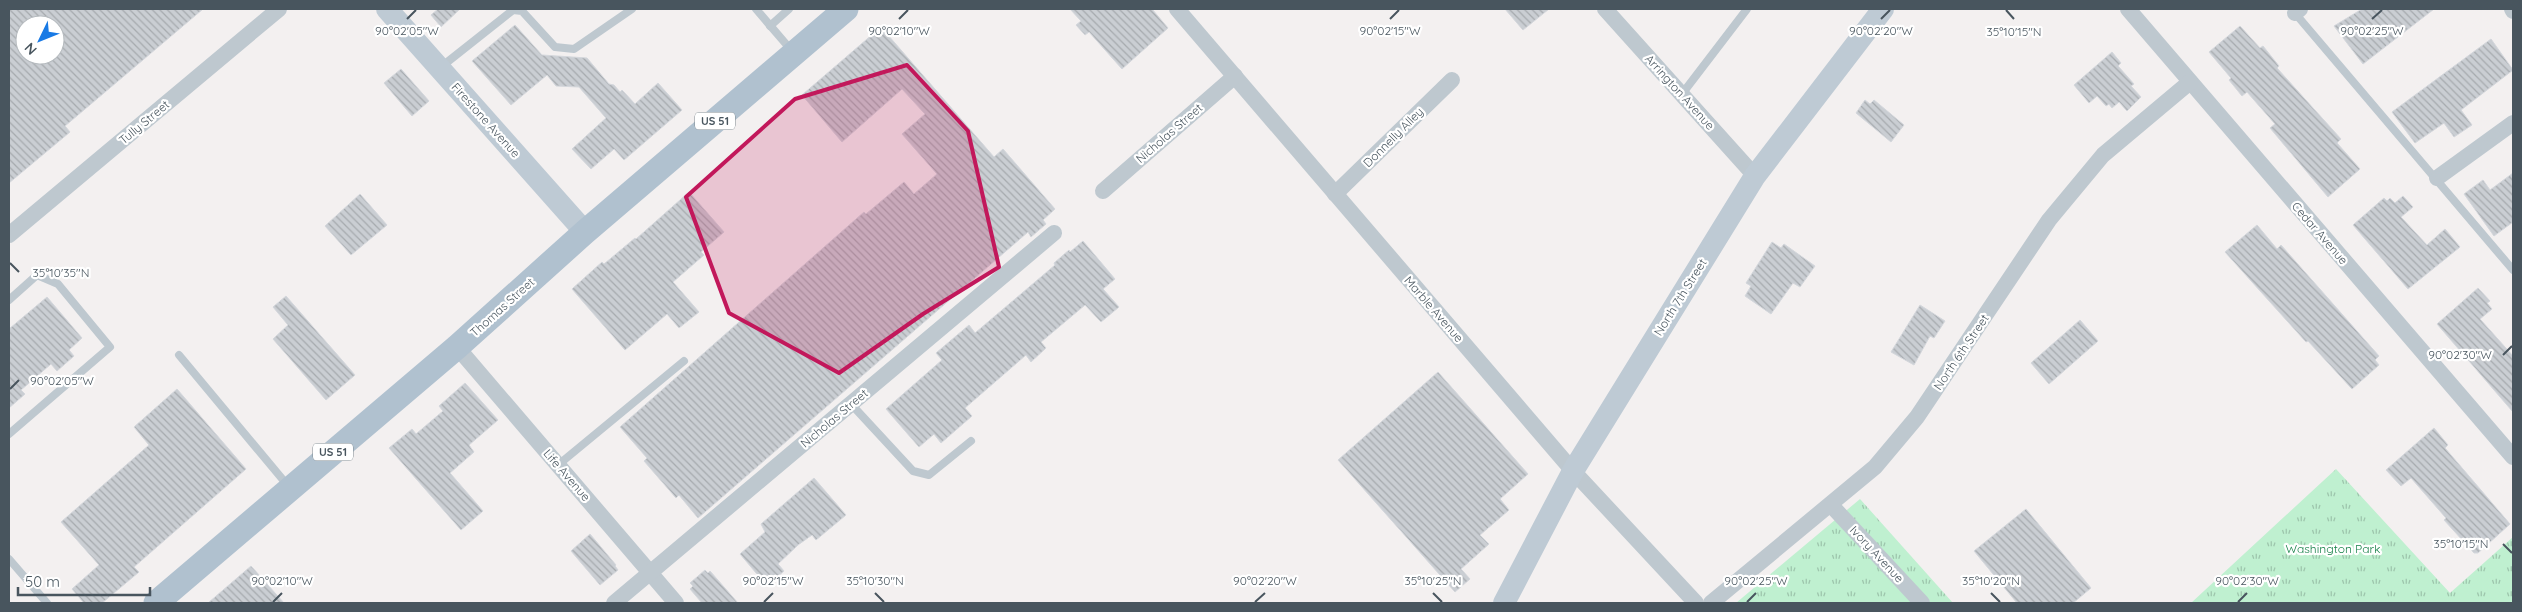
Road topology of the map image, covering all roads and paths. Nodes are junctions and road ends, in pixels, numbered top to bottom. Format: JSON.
{"nodes":[{"id":1,"x":279,"y":9,"type":"edge"},
{"id":2,"x":387,"y":9,"type":"edge"},
{"id":3,"x":632,"y":9,"type":"edge"},
{"id":4,"x":756,"y":9,"type":"edge"},
{"id":5,"x":789,"y":9,"type":"edge"},
{"id":6,"x":1177,"y":9,"type":"edge"},
{"id":7,"x":1605,"y":9,"type":"edge"},
{"id":8,"x":1747,"y":9,"type":"edge"},
{"id":9,"x":2128,"y":9,"type":"edge"},
{"id":10,"x":1880,"y":10,"type":"edge"},
{"id":11,"x":2295,"y":10,"type":"edge"},
{"id":12,"x":836,"y":14,"type":"edge"},
{"id":13,"x":770,"y":26,"type":"junction"},
{"id":14,"x":794,"y":53,"type":"junction"},
{"id":15,"x":440,"y":68,"type":"junction"},
{"id":16,"x":1235,"y":76,"type":"junction"},
{"id":17,"x":1452,"y":80,"type":"dead end"},
{"id":18,"x":2190,"y":82,"type":"junction"},
{"id":19,"x":1682,"y":94,"type":"junction"},
{"id":20,"x":2513,"y":123,"type":"edge"},
{"id":21,"x":1755,"y":176,"type":"junction"},
{"id":22,"x":2437,"y":178,"type":"junction"},
{"id":23,"x":1104,"y":191,"type":"dead end"},
{"id":24,"x":1335,"y":194,"type":"junction"},
{"id":25,"x":585,"y":232,"type":"junction"},
{"id":26,"x":1054,"y":233,"type":"dead end"},
{"id":27,"x":9,"y":235,"type":"edge"},
{"id":28,"x":2513,"y":270,"type":"edge"},
{"id":29,"x":9,"y":300,"type":"edge"},
{"id":30,"x":457,"y":347,"type":"junction"},
{"id":31,"x":179,"y":355,"type":"dead end"},
{"id":32,"x":684,"y":361,"type":"dead end"},
{"id":33,"x":851,"y":404,"type":"junction"},
{"id":34,"x":9,"y":434,"type":"edge"},
{"id":35,"x":971,"y":441,"type":"dead end"},
{"id":36,"x":2513,"y":457,"type":"edge"},
{"id":37,"x":558,"y":465,"type":"junction"},
{"id":38,"x":1573,"y":471,"type":"junction"},
{"id":39,"x":290,"y":489,"type":"junction"},
{"id":40,"x":1831,"y":505,"type":"junction"},
{"id":41,"x":9,"y":558,"type":"edge"},
{"id":42,"x":650,"y":572,"type":"junction"},
{"id":43,"x":46,"y":603,"type":"edge"},
{"id":44,"x":156,"y":603,"type":"edge"},
{"id":45,"x":614,"y":603,"type":"edge"},
{"id":46,"x":676,"y":603,"type":"edge"},
{"id":47,"x":1504,"y":603,"type":"edge"},
{"id":48,"x":1696,"y":603,"type":"edge"},
{"id":49,"x":1711,"y":603,"type":"edge"},
{"id":50,"x":1922,"y":603,"type":"edge"}],
"edges":[{"from":1,"to":27,"type":"street","name":"Tully Street"},
{"from":2,"to":15,"type":"street","name":"Firestone Avenue"},
{"from":3,"to":15,"type":"lane"},
{"from":4,"to":13,"type":"lane"},
{"from":5,"to":13,"type":"lane"},
{"from":6,"to":16,"type":"street","name":"Marble Avenue"},
{"from":7,"to":19,"type":"street","name":"Arrington Avenue"},
{"from":8,"to":19,"type":"lane"},
{"from":9,"to":18,"type":"street","name":"Cedar Avenue"},
{"from":10,"to":21,"type":"street","name":"North 7th Street"},
{"from":11,"to":22,"type":"lane"},
{"from":12,"to":14,"type":"main road","name":"Thomas Street","number":"US 51"},
{"from":13,"to":14,"type":"lane"},
{"from":14,"to":25,"type":"main road","name":"Thomas Street","number":"US 51"},
{"from":15,"to":25,"type":"street","name":"Firestone Avenue"},
{"from":16,"to":23,"type":"street","name":"Nicholas Street"},
{"from":16,"to":24,"type":"street","name":"Marble Avenue"},
{"from":17,"to":24,"type":"street","name":"Donnelly Alley"},
{"from":18,"to":36,"type":"street","name":"Cedar Avenue"},
{"from":18,"to":40,"type":"street","name":"North 6th Street"},
{"from":19,"to":21,"type":"street","name":"Arrington Avenue"},
{"from":20,"to":22,"type":"street"},
{"from":21,"to":38,"type":"street","name":"North 7th Street"},
{"from":22,"to":28,"type":"lane"},
{"from":24,"to":38,"type":"street","name":"Marble Avenue"},
{"from":25,"to":30,"type":"main road","name":"Thomas Street","number":"US 51"},
{"from":26,"to":33,"type":"street","name":"Nicholas Street"},
{"from":29,"to":34,"type":"lane"},
{"from":30,"to":37,"type":"street","name":"Life Avenue"},
{"from":30,"to":39,"type":"main road","name":"Thomas Street","number":"US 51"},
{"from":31,"to":39,"type":"lane"},
{"from":32,"to":37,"type":"lane"},
{"from":33,"to":35,"type":"lane"},
{"from":33,"to":42,"type":"street","name":"Nicholas Street"},
{"from":37,"to":42,"type":"street","name":"Life Avenue"},
{"from":38,"to":47,"type":"street","name":"North 7th Street"},
{"from":38,"to":48,"type":"street","name":"Marble Avenue"},
{"from":39,"to":44,"type":"main road","name":"Thomas Street","number":"US 51"},
{"from":40,"to":49,"type":"street","name":"North 6th Street"},
{"from":40,"to":50,"type":"street","name":"Ivory Avenue"},
{"from":41,"to":43,"type":"lane"},
{"from":42,"to":45,"type":"street","name":"Nicholas Street"},
{"from":42,"to":46,"type":"street","name":"Life Avenue"}]}
